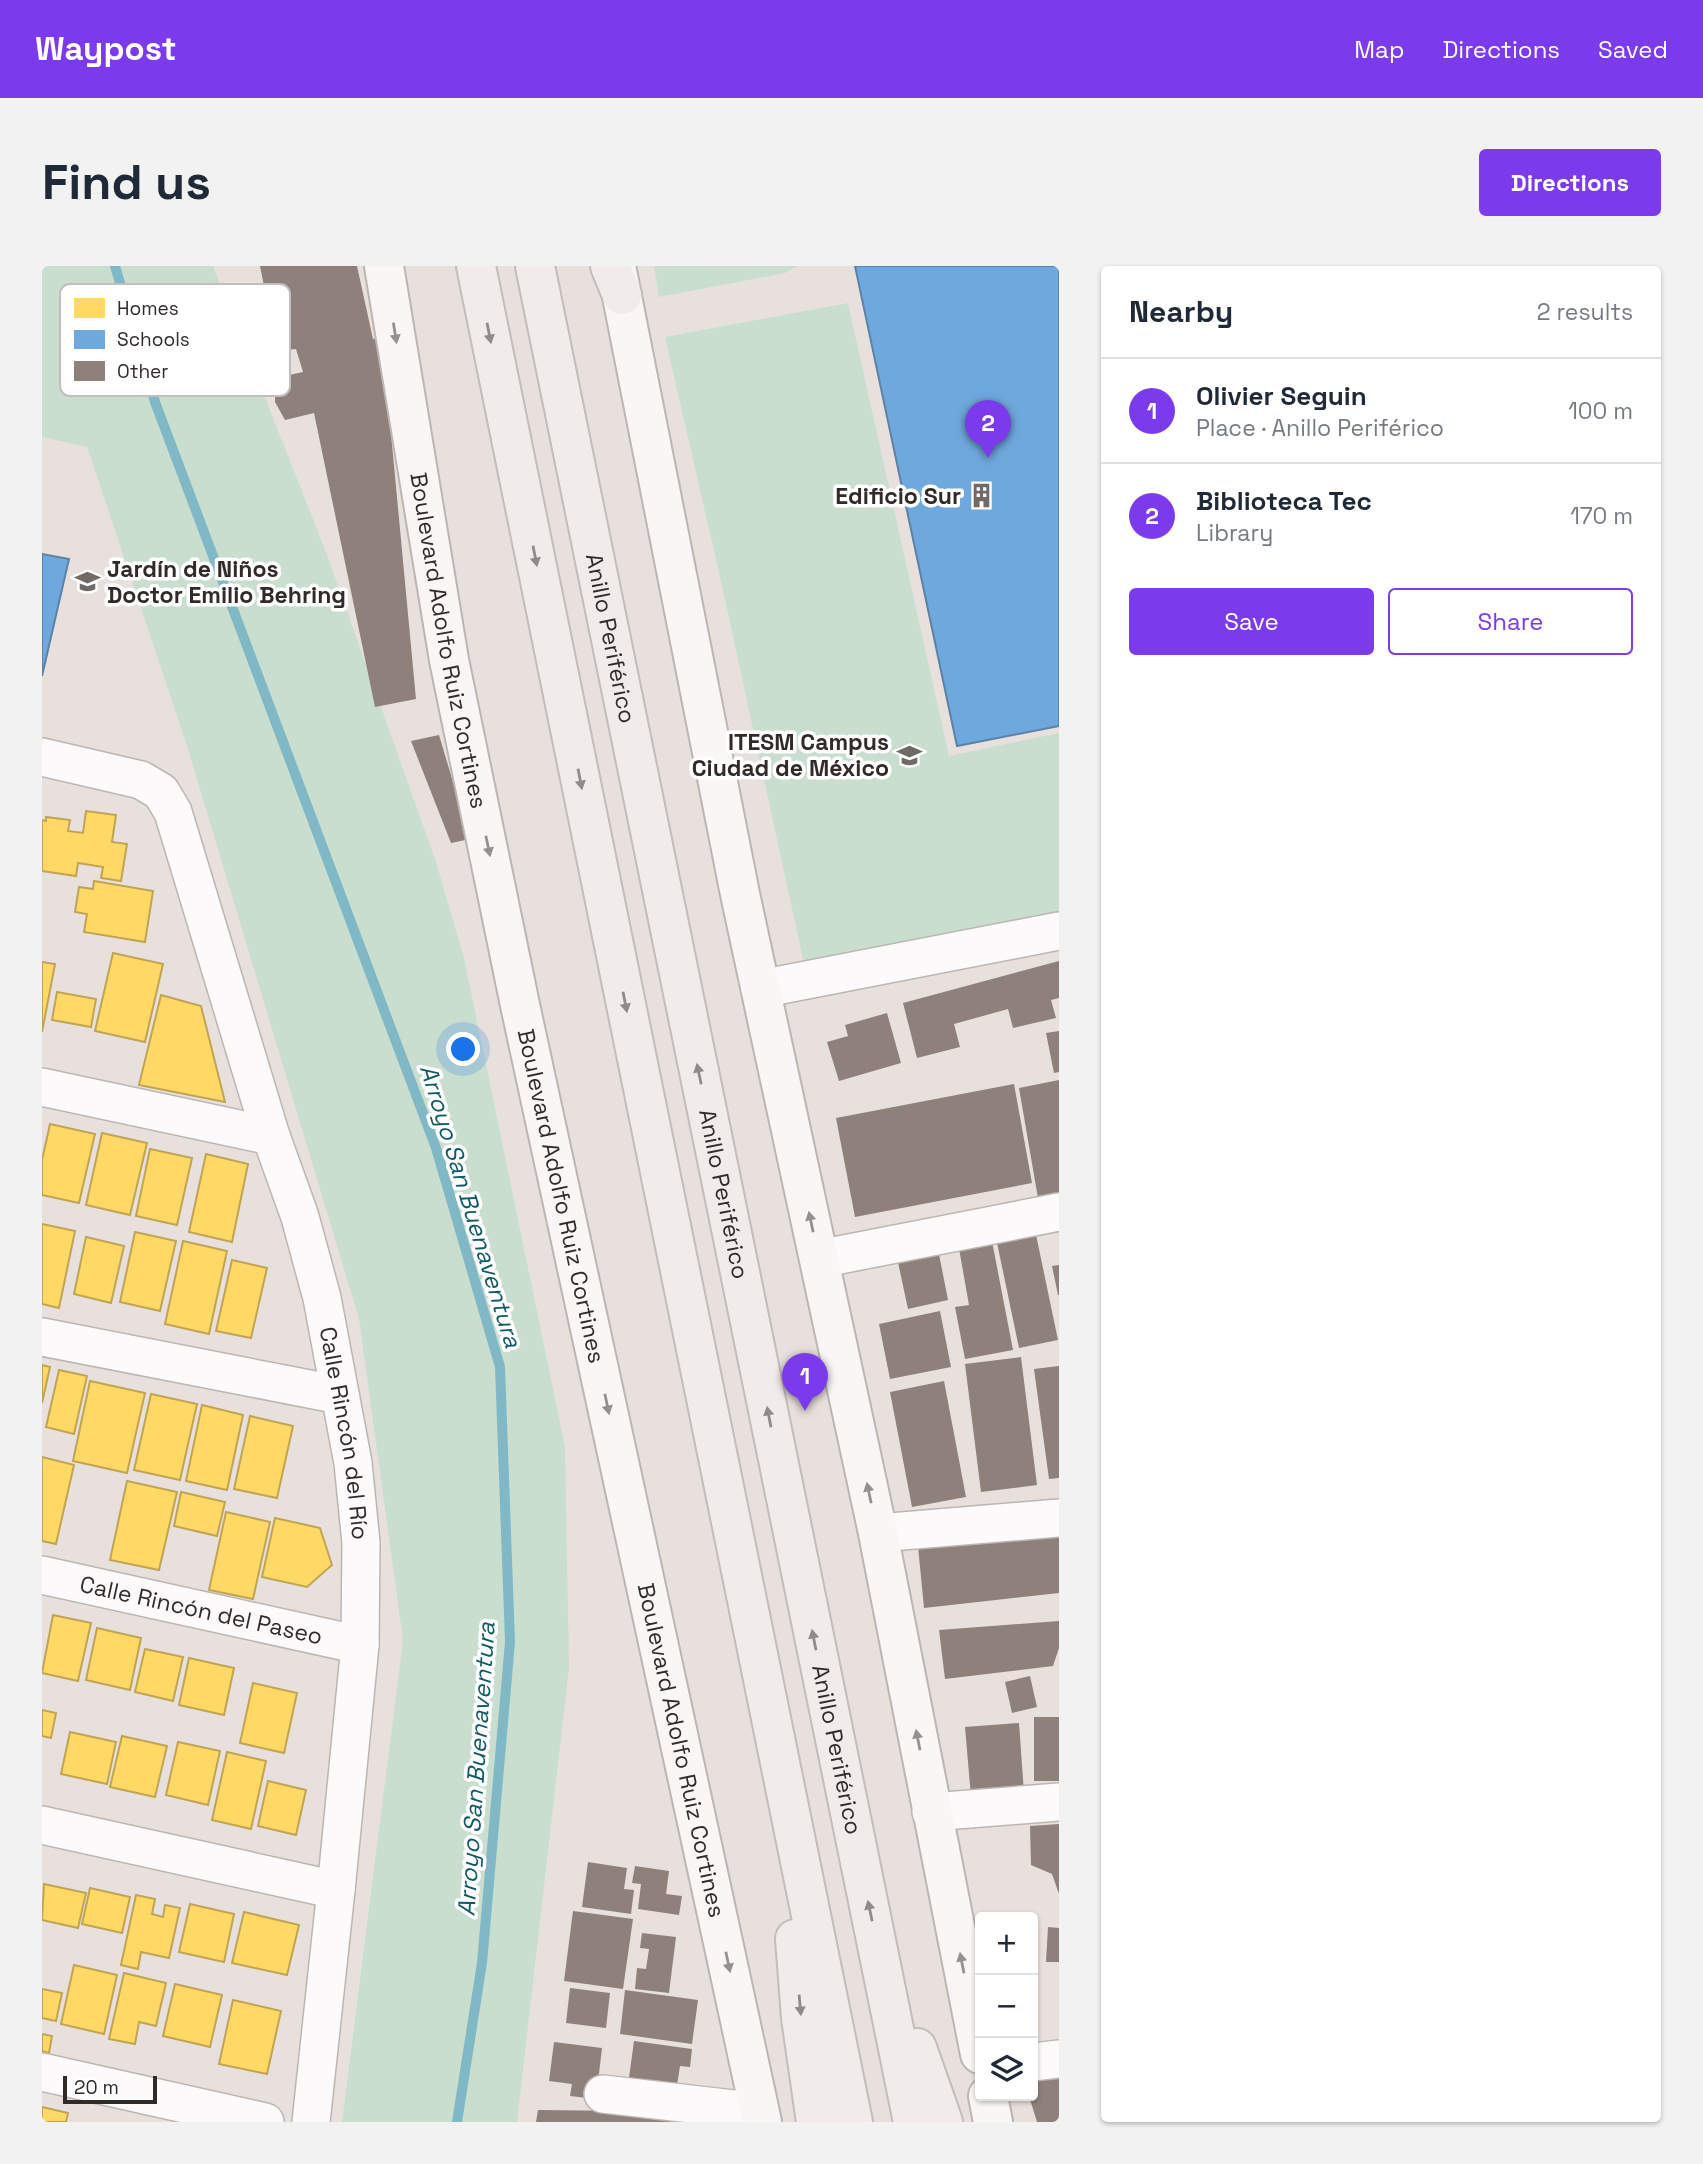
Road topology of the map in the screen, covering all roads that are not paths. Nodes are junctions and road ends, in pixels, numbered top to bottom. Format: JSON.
{"nodes":[{"id":1,"x":384,"y":266,"type":"edge"},
{"id":2,"x":476,"y":266,"type":"edge"},
{"id":3,"x":535,"y":266,"type":"edge"},
{"id":4,"x":616,"y":276,"type":"edge"},
{"id":5,"x":42,"y":757,"type":"edge"},
{"id":6,"x":1059,"y":931,"type":"edge"},
{"id":7,"x":760,"y":989,"type":"junction"},
{"id":8,"x":42,"y":1087,"type":"edge"},
{"id":9,"x":271,"y":1136,"type":"junction"},
{"id":10,"x":1059,"y":1212,"type":"edge"},
{"id":11,"x":819,"y":1259,"type":"junction"},
{"id":12,"x":42,"y":1337,"type":"edge"},
{"id":13,"x":340,"y":1395,"type":"junction"},
{"id":14,"x":1059,"y":1517,"type":"edge"},
{"id":15,"x":878,"y":1534,"type":"junction"},
{"id":16,"x":42,"y":1575,"type":"edge"},
{"id":17,"x":359,"y":1645,"type":"junction"},
{"id":18,"x":1059,"y":1802,"type":"edge"},
{"id":19,"x":931,"y":1812,"type":"junction"},
{"id":20,"x":42,"y":1825,"type":"edge"},
{"id":21,"x":795,"y":1839,"type":"junction"},
{"id":22,"x":337,"y":1890,"type":"junction"},
{"id":23,"x":881,"y":1967,"type":"junction"},
{"id":24,"x":977,"y":2038,"type":"edge"},
{"id":25,"x":1059,"y":2059,"type":"edge"},
{"id":26,"x":1038,"y":2061,"type":"edge"},
{"id":27,"x":42,"y":2072,"type":"edge"},
{"id":28,"x":603,"y":2094,"type":"dead end"},
{"id":29,"x":989,"y":2101,"type":"edge"},
{"id":30,"x":761,"y":2117,"type":"edge"},
{"id":31,"x":265,"y":2122,"type":"edge"},
{"id":32,"x":311,"y":2122,"type":"edge"},
{"id":33,"x":816,"y":2122,"type":"edge"},
{"id":34,"x":853,"y":2122,"type":"edge"},
{"id":35,"x":913,"y":2122,"type":"edge"},
{"id":36,"x":943,"y":2122,"type":"edge"},
{"id":37,"x":993,"y":2122,"type":"edge"}],
"edges":[{"from":1,"to":30,"type":"main road","name":"Boulevard Adolfo Ruiz Cortines","one_way":true},
{"from":2,"to":21,"type":"highway","one_way":true},
{"from":23,"to":3,"type":"highway","name":"Anillo Periférico","one_way":true},
{"from":4,"to":7,"type":"main road"},
{"from":5,"to":9,"type":"street","name":"Calle Rincón del Río"},
{"from":6,"to":7,"type":"street"},
{"from":11,"to":7,"type":"main road","one_way":true},
{"from":8,"to":9,"type":"street"},
{"from":9,"to":13,"type":"street","name":"Calle Rincón del Río"},
{"from":10,"to":11,"type":"street"},
{"from":15,"to":11,"type":"main road","one_way":true},
{"from":12,"to":13,"type":"street"},
{"from":13,"to":17,"type":"street","name":"Calle Rincón del Río"},
{"from":14,"to":15,"type":"street"},
{"from":19,"to":15,"type":"main road","one_way":true},
{"from":16,"to":17,"type":"street","name":"Calle Rincón del Paseo"},
{"from":17,"to":22,"type":"street","name":"Calle Rincón del Río"},
{"from":18,"to":19,"type":"street"},
{"from":24,"to":19,"type":"main road","one_way":true},
{"from":20,"to":22,"type":"street"},
{"from":21,"to":33,"type":"highway","one_way":true},
{"from":21,"to":34,"type":"highway"},
{"from":22,"to":32,"type":"street","name":"Calle Rincón del Río"},
{"from":23,"to":35,"type":"highway","name":"Anillo Periférico"},
{"from":23,"to":36,"type":"highway"},
{"from":25,"to":26,"type":"street"},
{"from":27,"to":31,"type":"street"},
{"from":28,"to":30,"type":"street"},
{"from":29,"to":37,"type":"main road"}]}
